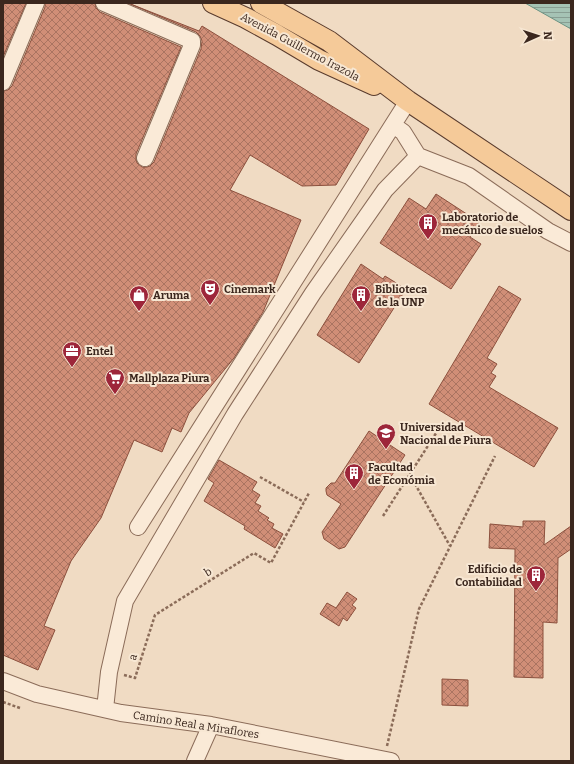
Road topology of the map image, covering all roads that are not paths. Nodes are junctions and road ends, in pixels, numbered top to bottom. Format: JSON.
{"nodes":[{"id":1,"x":36,"y":3,"type":"edge"},
{"id":2,"x":104,"y":3,"type":"edge"},
{"id":3,"x":213,"y":3,"type":"edge"},
{"id":4,"x":260,"y":3,"type":"edge"},
{"id":5,"x":329,"y":41,"type":"junction"},
{"id":6,"x":319,"y":60,"type":"junction"},
{"id":7,"x":3,"y":82,"type":"edge"},
{"id":8,"x":408,"y":101,"type":"junction"},
{"id":9,"x":393,"y":125,"type":"junction"},
{"id":10,"x":418,"y":156,"type":"junction"},
{"id":11,"x":145,"y":158,"type":"dead end"},
{"id":12,"x":571,"y":210,"type":"edge"},
{"id":13,"x":571,"y":243,"type":"edge"},
{"id":14,"x":138,"y":527,"type":"dead end"},
{"id":15,"x":3,"y":681,"type":"edge"},
{"id":16,"x":105,"y":709,"type":"junction"},
{"id":17,"x":211,"y":725,"type":"junction"},
{"id":18,"x":388,"y":760,"type":"edge"},
{"id":19,"x":195,"y":761,"type":"edge"}],
"edges":[{"from":1,"to":7,"type":"lane"},
{"from":2,"to":11,"type":"lane"},
{"from":3,"to":6,"type":"main road","name":"Avenida Guillermo Irazola"},
{"from":4,"to":5,"type":"main road","name":"Avenida Guillermo Irazola"},
{"from":5,"to":6,"type":"main road"},
{"from":5,"to":8,"type":"main road","name":"Avenida Guillermo Irazola"},
{"from":6,"to":8,"type":"main road","name":"Avenida Guillermo Irazola"},
{"from":8,"to":9,"type":"lane"},
{"from":8,"to":12,"type":"main road","name":"Avenida Guillermo Irazola"},
{"from":9,"to":10,"type":"lane"},
{"from":9,"to":14,"type":"lane"},
{"from":10,"to":13,"type":"lane"},
{"from":10,"to":16,"type":"lane"},
{"from":15,"to":16,"type":"lane","name":"Camino Real a Miraflores"},
{"from":16,"to":17,"type":"lane","name":"Camino Real a Miraflores"},
{"from":17,"to":18,"type":"lane","name":"Camino Real a Miraflores"},
{"from":17,"to":19,"type":"lane"}]}
